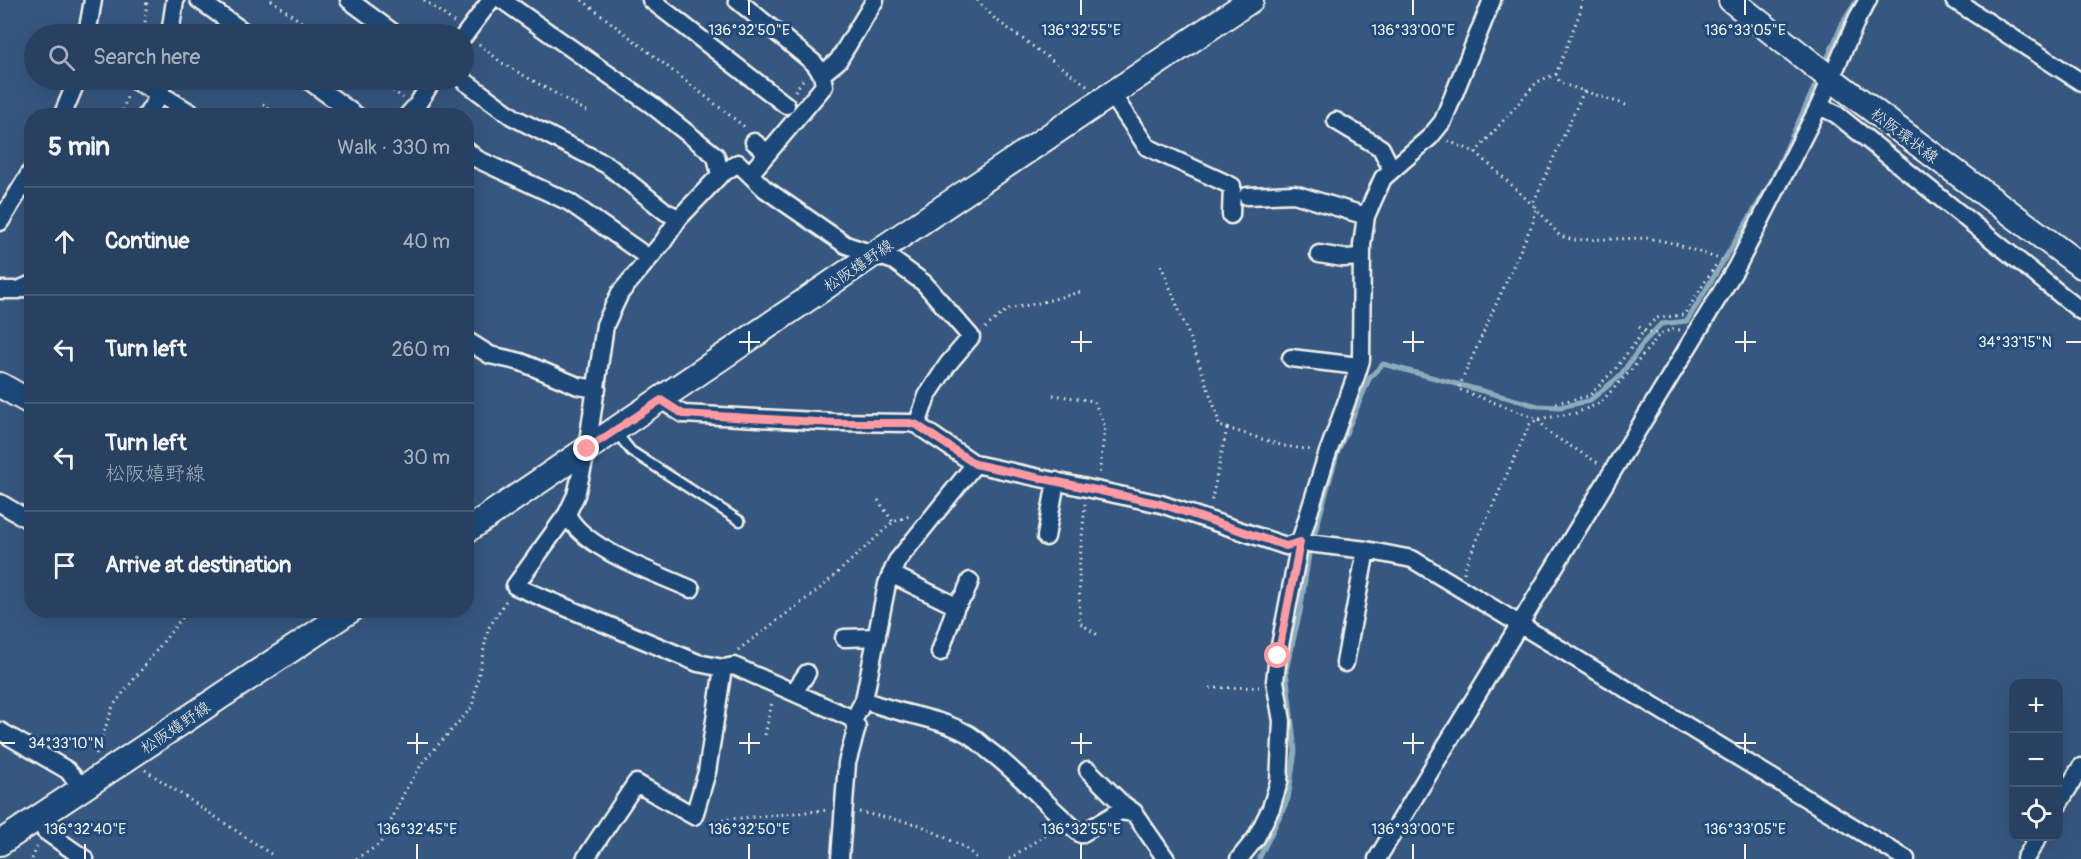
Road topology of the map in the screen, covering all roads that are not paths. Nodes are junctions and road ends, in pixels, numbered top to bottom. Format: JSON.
{"nodes":[{"id":1,"x":93,"y":0,"type":"edge"},
{"id":2,"x":175,"y":0,"type":"edge"},
{"id":3,"x":199,"y":0,"type":"edge"},
{"id":4,"x":349,"y":0,"type":"edge"},
{"id":5,"x":491,"y":0,"type":"edge"},
{"id":6,"x":502,"y":0,"type":"edge"},
{"id":7,"x":651,"y":0,"type":"edge"},
{"id":8,"x":737,"y":0,"type":"edge"},
{"id":9,"x":875,"y":0,"type":"edge"},
{"id":10,"x":1251,"y":0,"type":"edge"},
{"id":11,"x":1492,"y":0,"type":"edge"},
{"id":12,"x":1731,"y":0,"type":"edge"},
{"id":13,"x":1868,"y":0,"type":"edge"},
{"id":14,"x":1954,"y":0,"type":"edge"},
{"id":15,"x":89,"y":24,"type":"edge"},
{"id":16,"x":171,"y":24,"type":"edge"},
{"id":17,"x":233,"y":24,"type":"edge"},
{"id":18,"x":381,"y":24,"type":"edge"},
{"id":19,"x":473,"y":24,"type":"edge"},
{"id":20,"x":822,"y":74,"type":"junction"},
{"id":21,"x":1830,"y":78,"type":"junction"},
{"id":22,"x":2081,"y":82,"type":"edge"},
{"id":23,"x":474,"y":88,"type":"edge"},
{"id":24,"x":73,"y":90,"type":"edge"},
{"id":25,"x":160,"y":90,"type":"edge"},
{"id":26,"x":166,"y":90,"type":"edge"},
{"id":27,"x":322,"y":90,"type":"edge"},
{"id":28,"x":428,"y":90,"type":"edge"},
{"id":29,"x":1107,"y":95,"type":"junction"},
{"id":30,"x":786,"y":105,"type":"dead end"},
{"id":31,"x":1819,"y":106,"type":"junction"},
{"id":32,"x":65,"y":108,"type":"edge"},
{"id":33,"x":150,"y":108,"type":"edge"},
{"id":34,"x":187,"y":108,"type":"edge"},
{"id":35,"x":346,"y":108,"type":"edge"},
{"id":36,"x":419,"y":108,"type":"edge"},
{"id":37,"x":1336,"y":121,"type":"dead end"},
{"id":38,"x":754,"y":142,"type":"road end"},
{"id":39,"x":768,"y":153,"type":"junction"},
{"id":40,"x":474,"y":157,"type":"edge"},
{"id":41,"x":1392,"y":170,"type":"junction"},
{"id":42,"x":750,"y":174,"type":"junction"},
{"id":43,"x":720,"y":175,"type":"junction"},
{"id":44,"x":24,"y":183,"type":"edge"},
{"id":45,"x":1247,"y":196,"type":"dead end"},
{"id":46,"x":1231,"y":214,"type":"dead end"},
{"id":47,"x":1366,"y":216,"type":"junction"},
{"id":48,"x":679,"y":218,"type":"junction"},
{"id":49,"x":0,"y":222,"type":"edge"},
{"id":50,"x":874,"y":254,"type":"junction"},
{"id":51,"x":1319,"y":254,"type":"dead end"},
{"id":52,"x":1362,"y":257,"type":"junction"},
{"id":53,"x":650,"y":258,"type":"junction"},
{"id":54,"x":2081,"y":266,"type":"edge"},
{"id":55,"x":24,"y":288,"type":"edge"},
{"id":56,"x":0,"y":290,"type":"edge"},
{"id":57,"x":2081,"y":311,"type":"edge"},
{"id":58,"x":474,"y":345,"type":"edge"},
{"id":59,"x":1291,"y":358,"type":"dead end"},
{"id":60,"x":1359,"y":366,"type":"junction"},
{"id":61,"x":0,"y":386,"type":"edge"},
{"id":62,"x":597,"y":389,"type":"junction"},
{"id":63,"x":24,"y":400,"type":"edge"},
{"id":64,"x":661,"y":400,"type":"junction"},
{"id":65,"x":917,"y":425,"type":"junction"},
{"id":66,"x":614,"y":431,"type":"junction"},
{"id":67,"x":587,"y":449,"type":"junction"},
{"id":68,"x":975,"y":464,"type":"junction"},
{"id":69,"x":1056,"y":481,"type":"junction"},
{"id":70,"x":0,"y":503,"type":"edge"},
{"id":71,"x":567,"y":514,"type":"junction"},
{"id":72,"x":24,"y":517,"type":"edge"},
{"id":73,"x":740,"y":521,"type":"dead end"},
{"id":74,"x":474,"y":526,"type":"edge"},
{"id":75,"x":1046,"y":537,"type":"dead end"},
{"id":76,"x":1300,"y":542,"type":"junction"},
{"id":77,"x":1366,"y":550,"type":"junction"},
{"id":78,"x":891,"y":574,"type":"junction"},
{"id":79,"x":970,"y":581,"type":"dead end"},
{"id":80,"x":691,"y":589,"type":"dead end"},
{"id":81,"x":956,"y":606,"type":"junction"},
{"id":82,"x":339,"y":618,"type":"edge"},
{"id":83,"x":1519,"y":625,"type":"junction"},
{"id":84,"x":877,"y":637,"type":"junction"},
{"id":85,"x":844,"y":638,"type":"dead end"},
{"id":86,"x":940,"y":652,"type":"dead end"},
{"id":87,"x":1345,"y":663,"type":"dead end"},
{"id":88,"x":723,"y":668,"type":"junction"},
{"id":89,"x":807,"y":673,"type":"dead end"},
{"id":90,"x":787,"y":689,"type":"junction"},
{"id":91,"x":864,"y":700,"type":"junction"},
{"id":92,"x":853,"y":721,"type":"junction"},
{"id":93,"x":0,"y":731,"type":"edge"},
{"id":94,"x":2081,"y":767,"type":"edge"},
{"id":95,"x":1088,"y":770,"type":"dead end"},
{"id":96,"x":83,"y":788,"type":"junction"},
{"id":97,"x":2063,"y":796,"type":"edge"},
{"id":98,"x":1134,"y":813,"type":"junction"},
{"id":99,"x":45,"y":831,"type":"dead end"},
{"id":100,"x":4,"y":834,"type":"edge"},
{"id":101,"x":2036,"y":841,"type":"edge"},
{"id":102,"x":85,"y":859,"type":"edge"},
{"id":103,"x":585,"y":859,"type":"edge"},
{"id":104,"x":840,"y":859,"type":"edge"},
{"id":105,"x":1166,"y":859,"type":"edge"},
{"id":106,"x":1239,"y":859,"type":"edge"},
{"id":107,"x":1377,"y":859,"type":"edge"},
{"id":108,"x":1906,"y":859,"type":"edge"},
{"id":109,"x":2025,"y":859,"type":"edge"}],
"edges":[{"from":1,"to":15,"type":"street"},
{"from":2,"to":16,"type":"street"},
{"from":3,"to":17,"type":"street"},
{"from":4,"to":18,"type":"street"},
{"from":5,"to":19,"type":"street"},
{"from":6,"to":43,"type":"street"},
{"from":7,"to":30,"type":"street"},
{"from":8,"to":20,"type":"street"},
{"from":9,"to":20,"type":"street"},
{"from":10,"to":29,"type":"main road","name":"松阪嬉野線"},
{"from":11,"to":41,"type":"street"},
{"from":12,"to":21,"type":"main road","name":"松阪環状線"},
{"from":13,"to":21,"type":"street"},
{"from":14,"to":22,"type":"street"},
{"from":20,"to":39,"type":"street"},
{"from":21,"to":31,"type":"street"},
{"from":21,"to":54,"type":"main road","name":"松阪環状線"},
{"from":23,"to":48,"type":"street"},
{"from":24,"to":32,"type":"street"},
{"from":25,"to":33,"type":"street"},
{"from":26,"to":34,"type":"street"},
{"from":27,"to":35,"type":"street"},
{"from":28,"to":36,"type":"street"},
{"from":29,"to":46,"type":"street"},
{"from":29,"to":50,"type":"main road","name":"松阪嬉野線"},
{"from":31,"to":57,"type":"street"},
{"from":31,"to":83,"type":"street"},
{"from":37,"to":41,"type":"street"},
{"from":38,"to":39,"type":"street"},
{"from":39,"to":42,"type":"street"},
{"from":40,"to":53,"type":"street"},
{"from":41,"to":47,"type":"street"},
{"from":42,"to":43,"type":"street"},
{"from":42,"to":50,"type":"street"},
{"from":43,"to":48,"type":"street"},
{"from":44,"to":49,"type":"street"},
{"from":45,"to":47,"type":"street"},
{"from":47,"to":52,"type":"street"},
{"from":48,"to":53,"type":"street"},
{"from":50,"to":64,"type":"main road","name":"松阪嬉野線"},
{"from":50,"to":65,"type":"street"},
{"from":51,"to":52,"type":"street"},
{"from":52,"to":60,"type":"street"},
{"from":53,"to":62,"type":"street"},
{"from":55,"to":56,"type":"street"},
{"from":58,"to":62,"type":"street"},
{"from":59,"to":60,"type":"street"},
{"from":60,"to":76,"type":"street"},
{"from":61,"to":63,"type":"main road"},
{"from":62,"to":67,"type":"street"},
{"from":64,"to":65,"type":"street"},
{"from":64,"to":66,"type":"main road","name":"松阪嬉野線"},
{"from":65,"to":68,"type":"street"},
{"from":66,"to":67,"type":"main road","name":"松阪嬉野線"},
{"from":66,"to":73,"type":"lane"},
{"from":67,"to":71,"type":"street"},
{"from":67,"to":74,"type":"main road","name":"松阪嬉野線"},
{"from":68,"to":69,"type":"street"},
{"from":68,"to":78,"type":"street"},
{"from":69,"to":75,"type":"street"},
{"from":69,"to":76,"type":"street"},
{"from":70,"to":72,"type":"street"},
{"from":71,"to":80,"type":"street"},
{"from":71,"to":88,"type":"street"},
{"from":76,"to":77,"type":"street"},
{"from":76,"to":106,"type":"street"},
{"from":77,"to":83,"type":"street"},
{"from":77,"to":87,"type":"street"},
{"from":78,"to":81,"type":"street"},
{"from":78,"to":84,"type":"street"},
{"from":79,"to":81,"type":"street"},
{"from":81,"to":86,"type":"street"},
{"from":82,"to":96,"type":"main road","name":"松阪嬉野線"},
{"from":83,"to":107,"type":"street"},
{"from":83,"to":108,"type":"street"},
{"from":84,"to":85,"type":"street"},
{"from":84,"to":91,"type":"street"},
{"from":88,"to":90,"type":"street"},
{"from":88,"to":103,"type":"street"},
{"from":89,"to":90,"type":"street"},
{"from":90,"to":92,"type":"street"},
{"from":91,"to":92,"type":"street"},
{"from":91,"to":98,"type":"street"},
{"from":92,"to":104,"type":"street"},
{"from":93,"to":96,"type":"street"},
{"from":94,"to":97,"type":"street"},
{"from":95,"to":98,"type":"street"},
{"from":96,"to":100,"type":"main road","name":"松阪嬉野線"},
{"from":98,"to":105,"type":"street"},
{"from":99,"to":102,"type":"street"},
{"from":101,"to":109,"type":"street"}]}
